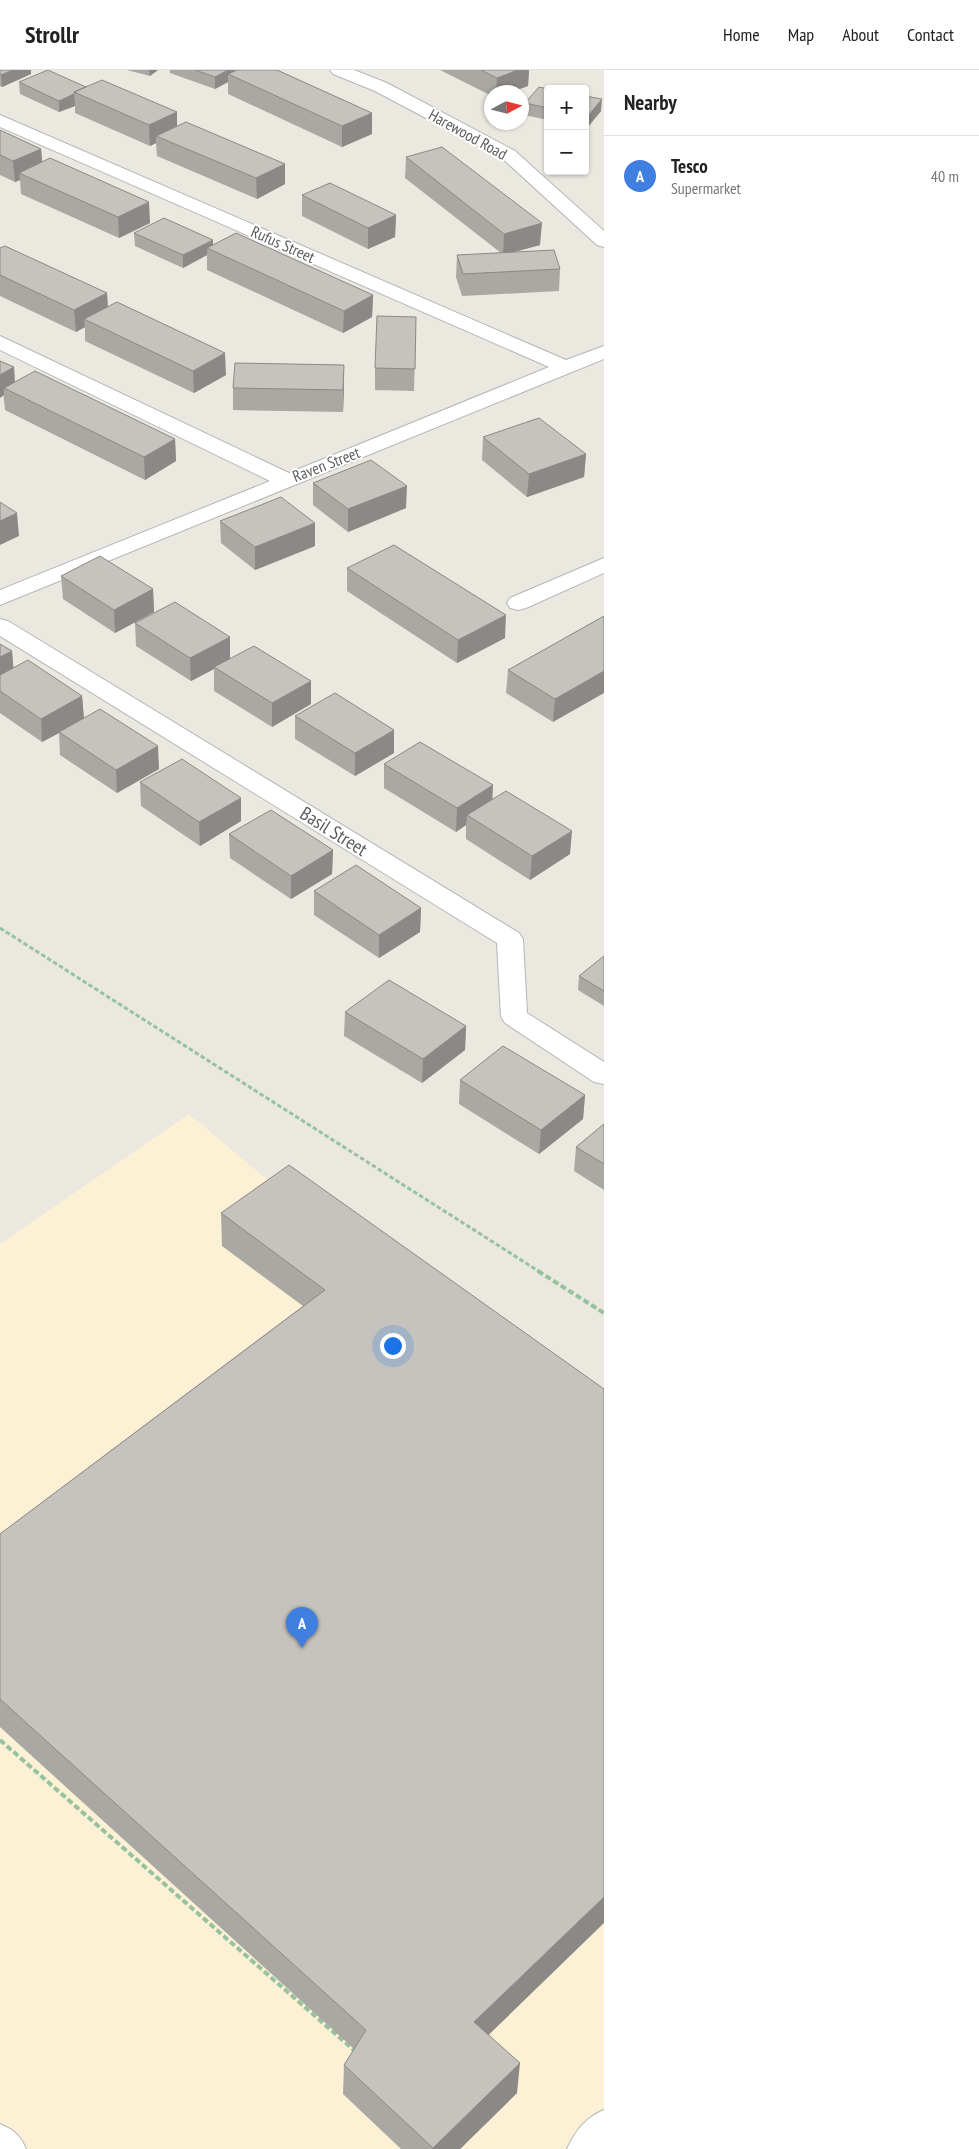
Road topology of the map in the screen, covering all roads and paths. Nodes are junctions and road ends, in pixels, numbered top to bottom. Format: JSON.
{"nodes":[{"id":1,"x":339,"y":70,"type":"edge"},
{"id":2,"x":0,"y":120,"type":"edge"},
{"id":3,"x":604,"y":241,"type":"edge"},
{"id":4,"x":0,"y":342,"type":"edge"},
{"id":5,"x":604,"y":352,"type":"edge"},
{"id":6,"x":565,"y":367,"type":"junction"},
{"id":7,"x":288,"y":481,"type":"junction"},
{"id":8,"x":604,"y":565,"type":"edge"},
{"id":9,"x":0,"y":598,"type":"edge"},
{"id":10,"x":518,"y":603,"type":"dead end"},
{"id":11,"x":0,"y":626,"type":"edge"},
{"id":12,"x":0,"y":928,"type":"edge"},
{"id":13,"x":604,"y":1075,"type":"edge"},
{"id":14,"x":604,"y":1312,"type":"edge"},
{"id":15,"x":0,"y":1740,"type":"edge"},
{"id":16,"x":358,"y":2053,"type":"edge"},
{"id":17,"x":604,"y":2128,"type":"edge"},
{"id":18,"x":0,"y":2142,"type":"edge"},
{"id":19,"x":7,"y":2149,"type":"edge"},
{"id":20,"x":586,"y":2149,"type":"edge"}],
"edges":[{"from":1,"to":3,"type":"street","name":"Harewood Road"},
{"from":2,"to":6,"type":"street","name":"Rufus Street"},
{"from":4,"to":7,"type":"street","name":"Raven Street"},
{"from":5,"to":6,"type":"street","name":"Raven Street"},
{"from":6,"to":7,"type":"street","name":"Raven Street"},
{"from":7,"to":9,"type":"street"},
{"from":8,"to":10,"type":"street"},
{"from":11,"to":13,"type":"street","name":"Basil Street"},
{"from":12,"to":14,"type":"path"},
{"from":15,"to":16,"type":"path"},
{"from":17,"to":20,"type":"street"},
{"from":18,"to":19,"type":"street"}]}
